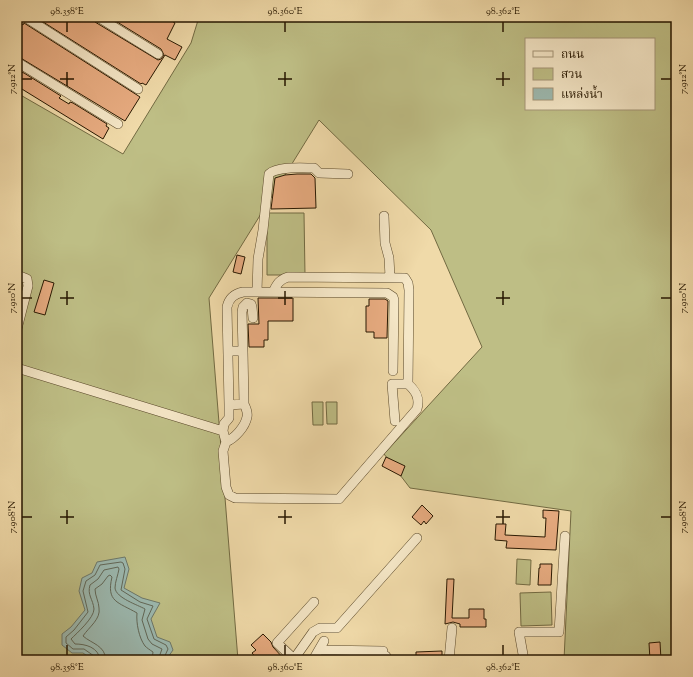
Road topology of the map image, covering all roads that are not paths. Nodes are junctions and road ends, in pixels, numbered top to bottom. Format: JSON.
{"nodes":[{"id":1,"x":25,"y":17,"type":"edge"},
{"id":2,"x":98,"y":17,"type":"edge"},
{"id":3,"x":158,"y":54,"type":"dead end"},
{"id":4,"x":17,"y":62,"type":"edge"},
{"id":5,"x":138,"y":89,"type":"dead end"},
{"id":6,"x":118,"y":124,"type":"dead end"},
{"id":7,"x":348,"y":174,"type":"dead end"},
{"id":8,"x":384,"y":216,"type":"dead end"},
{"id":9,"x":17,"y":275,"type":"edge"},
{"id":10,"x":390,"y":278,"type":"junction"},
{"id":11,"x":258,"y":292,"type":"junction"},
{"id":12,"x":273,"y":292,"type":"junction"},
{"id":13,"x":253,"y":318,"type":"dead end"},
{"id":14,"x":17,"y":329,"type":"edge"},
{"id":15,"x":228,"y":351,"type":"junction"},
{"id":16,"x":243,"y":351,"type":"junction"},
{"id":17,"x":17,"y":368,"type":"edge"},
{"id":18,"x":393,"y":371,"type":"dead end"},
{"id":19,"x":408,"y":384,"type":"junction"},
{"id":20,"x":229,"y":404,"type":"junction"},
{"id":21,"x":244,"y":404,"type":"junction"},
{"id":22,"x":229,"y":418,"type":"junction"},
{"id":23,"x":395,"y":421,"type":"dead end"},
{"id":24,"x":244,"y":425,"type":"junction"},
{"id":25,"x":222,"y":431,"type":"junction"},
{"id":26,"x":226,"y":442,"type":"junction"},
{"id":27,"x":565,"y":536,"type":"dead end"},
{"id":28,"x":417,"y":538,"type":"dead end"},
{"id":29,"x":314,"y":602,"type":"dead end"},
{"id":30,"x":452,"y":628,"type":"dead end"},
{"id":31,"x":324,"y":641,"type":"dead end"},
{"id":32,"x":319,"y":650,"type":"junction"},
{"id":33,"x":385,"y":656,"type":"edge"},
{"id":34,"x":293,"y":659,"type":"edge"},
{"id":35,"x":313,"y":660,"type":"edge"},
{"id":36,"x":449,"y":660,"type":"edge"},
{"id":37,"x":524,"y":660,"type":"edge"}],
"edges":[{"from":1,"to":5,"type":"street"},
{"from":2,"to":3,"type":"street"},
{"from":4,"to":6,"type":"street"},
{"from":7,"to":11,"type":"street"},
{"from":8,"to":10,"type":"street"},
{"from":9,"to":14,"type":"street"},
{"from":10,"to":12,"type":"street"},
{"from":10,"to":19,"type":"street"},
{"from":11,"to":12,"type":"street"},
{"from":11,"to":15,"type":"street"},
{"from":12,"to":18,"type":"street"},
{"from":13,"to":16,"type":"street"},
{"from":15,"to":16,"type":"street"},
{"from":15,"to":20,"type":"street"},
{"from":16,"to":21,"type":"street"},
{"from":17,"to":25,"type":"street"},
{"from":19,"to":23,"type":"street"},
{"from":19,"to":26,"type":"street"},
{"from":20,"to":21,"type":"street"},
{"from":20,"to":22,"type":"street"},
{"from":21,"to":24,"type":"street"},
{"from":22,"to":24,"type":"street"},
{"from":22,"to":25,"type":"street"},
{"from":24,"to":26,"type":"street"},
{"from":25,"to":26,"type":"street"},
{"from":27,"to":37,"type":"street"},
{"from":28,"to":34,"type":"street"},
{"from":29,"to":34,"type":"street"},
{"from":30,"to":36,"type":"street"},
{"from":31,"to":32,"type":"street"},
{"from":32,"to":33,"type":"street"},
{"from":32,"to":35,"type":"street"}]}
